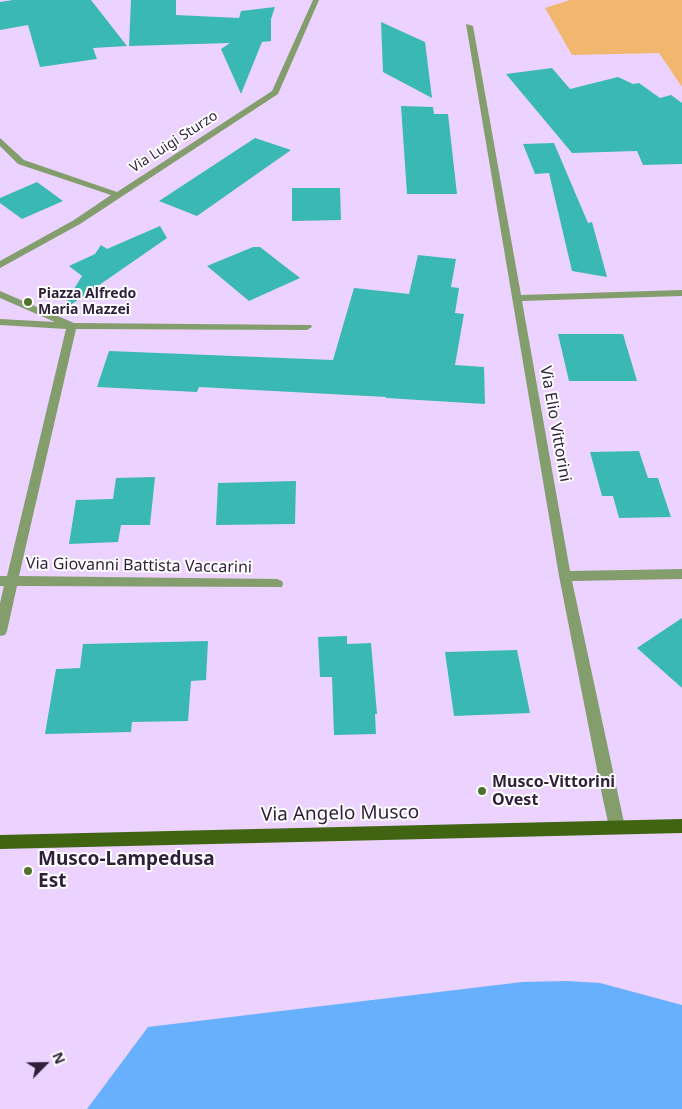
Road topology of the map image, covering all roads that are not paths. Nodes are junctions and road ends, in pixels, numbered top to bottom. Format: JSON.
{"nodes":[{"id":1,"x":316,"y":0,"type":"edge"},
{"id":2,"x":469,"y":26,"type":"dead end"},
{"id":3,"x":0,"y":141,"type":"edge"},
{"id":4,"x":119,"y":195,"type":"junction"},
{"id":5,"x":0,"y":265,"type":"edge"},
{"id":6,"x":682,"y":293,"type":"edge"},
{"id":7,"x":0,"y":294,"type":"edge"},
{"id":8,"x":517,"y":298,"type":"junction"},
{"id":9,"x":0,"y":322,"type":"edge"},
{"id":10,"x":72,"y":326,"type":"junction"},
{"id":11,"x":307,"y":327,"type":"dead end"},
{"id":12,"x":682,"y":574,"type":"edge"},
{"id":13,"x":565,"y":576,"type":"junction"},
{"id":14,"x":6,"y":581,"type":"edge"},
{"id":15,"x":277,"y":584,"type":"dead end"},
{"id":16,"x":0,"y":631,"type":"edge"},
{"id":17,"x":618,"y":826,"type":"junction"},
{"id":18,"x":682,"y":826,"type":"edge"},
{"id":19,"x":0,"y":842,"type":"edge"}],
"edges":[{"from":1,"to":4,"type":"street","name":"Via Luigi Sturzo"},
{"from":2,"to":8,"type":"street","name":"Via Elio Vittorini"},
{"from":3,"to":4,"type":"street"},
{"from":4,"to":5,"type":"street","name":"Via Luigi Sturzo"},
{"from":6,"to":8,"type":"street"},
{"from":7,"to":10,"type":"street"},
{"from":8,"to":13,"type":"street","name":"Via Elio Vittorini"},
{"from":9,"to":10,"type":"street"},
{"from":10,"to":11,"type":"street"},
{"from":10,"to":14,"type":"street"},
{"from":12,"to":13,"type":"street"},
{"from":13,"to":17,"type":"street","name":"Via Elio Vittorini"},
{"from":14,"to":15,"type":"street","name":"Via Giovanni Battista Vaccarini"},
{"from":14,"to":16,"type":"street"},
{"from":17,"to":18,"type":"main road","name":"Via Angelo Musco"},
{"from":17,"to":19,"type":"main road","name":"Via Angelo Musco"}]}
